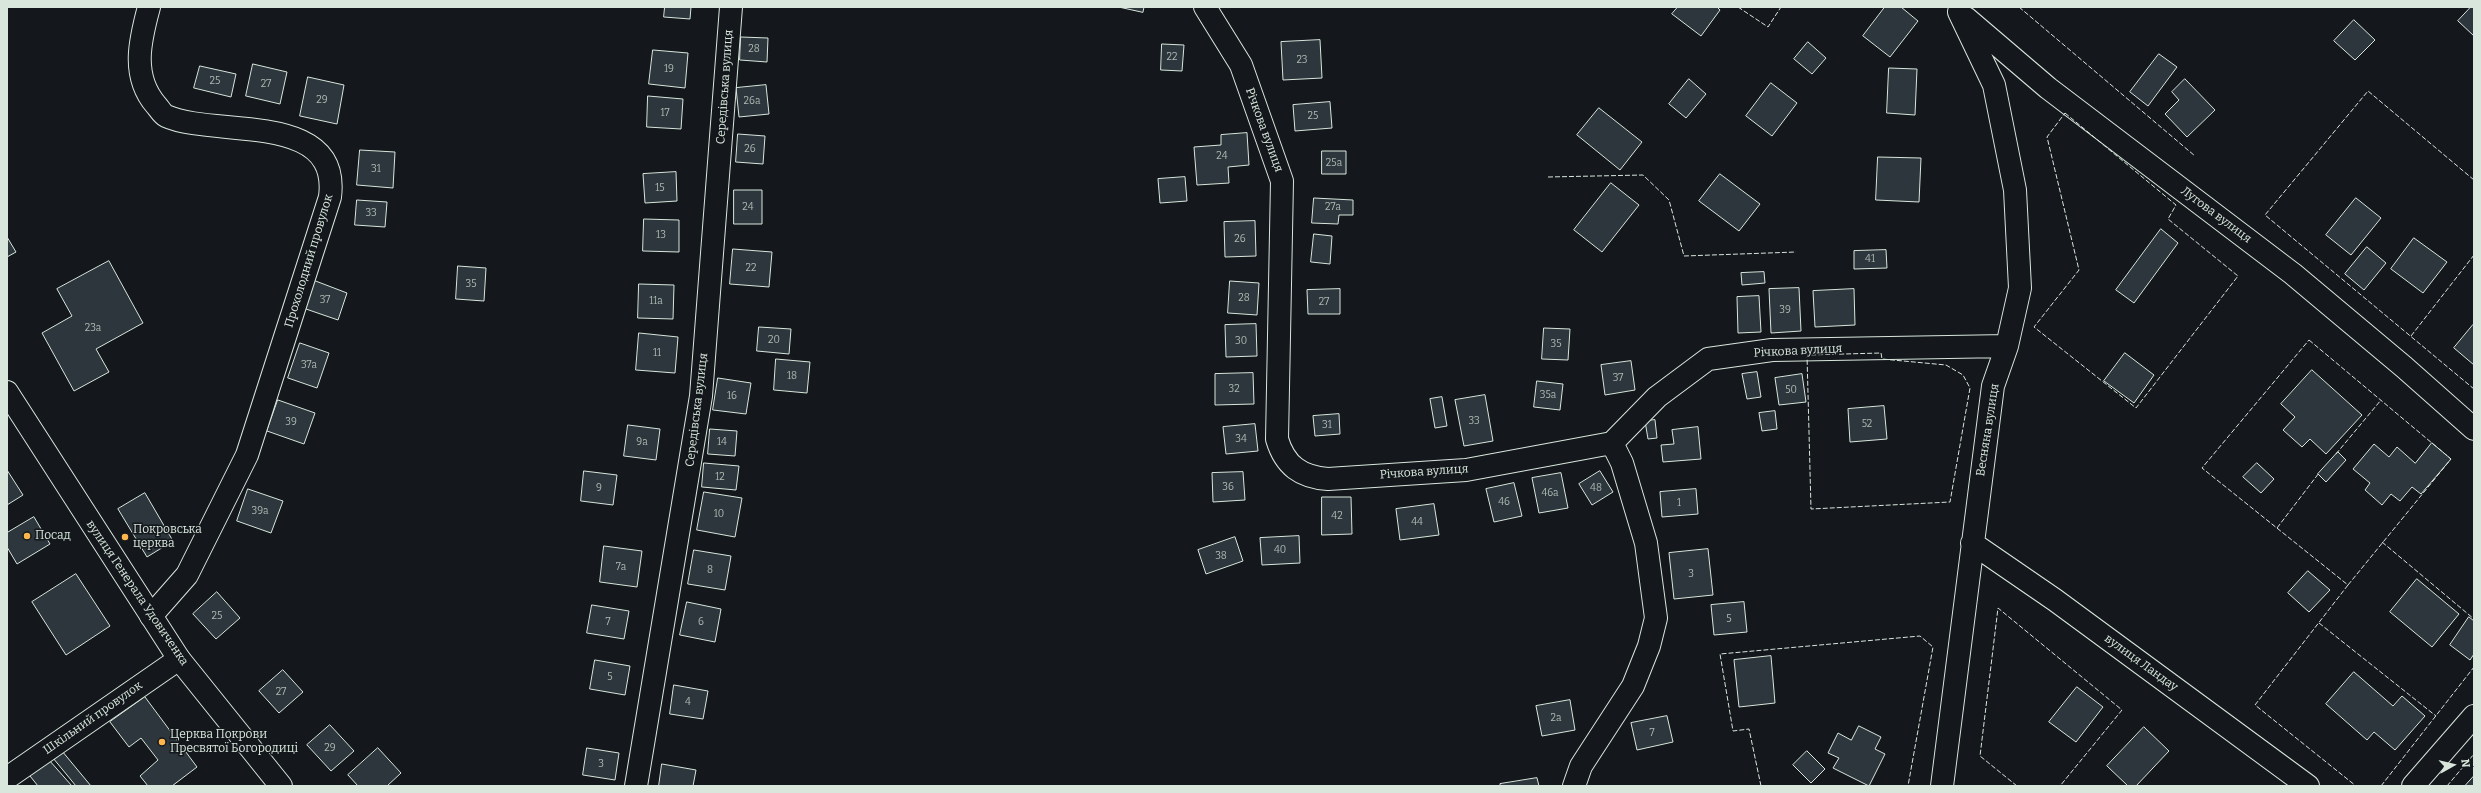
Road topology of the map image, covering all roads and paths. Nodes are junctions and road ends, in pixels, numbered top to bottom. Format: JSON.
{"nodes":[{"id":1,"x":149,"y":7,"type":"edge"},
{"id":2,"x":731,"y":7,"type":"edge"},
{"id":3,"x":1205,"y":7,"type":"edge"},
{"id":4,"x":1956,"y":10,"type":"edge"},
{"id":5,"x":2007,"y":346,"type":"junction"},
{"id":6,"x":7,"y":392,"type":"edge"},
{"id":7,"x":2474,"y":429,"type":"edge"},
{"id":8,"x":1612,"y":442,"type":"junction"},
{"id":9,"x":1972,"y":543,"type":"junction"},
{"id":10,"x":150,"y":616,"type":"junction"},
{"id":11,"x":180,"y":659,"type":"junction"},
{"id":12,"x":2474,"y":716,"type":"edge"},
{"id":13,"x":7,"y":778,"type":"edge"},
{"id":14,"x":281,"y":786,"type":"edge"},
{"id":15,"x":636,"y":786,"type":"edge"},
{"id":16,"x":1574,"y":786,"type":"edge"},
{"id":17,"x":1942,"y":786,"type":"edge"},
{"id":18,"x":2308,"y":786,"type":"edge"},
{"id":19,"x":2413,"y":786,"type":"edge"}],
"edges":[{"from":1,"to":10,"type":"street","name":"Прохолодний провулок"},
{"from":2,"to":15,"type":"street","name":"Середівська вулиця"},
{"from":3,"to":8,"type":"street","name":"Річкова вулиця"},
{"from":4,"to":5,"type":"street","name":"Весняна вулиця"},
{"from":4,"to":7,"type":"street","name":"Лугова вулиця"},
{"from":5,"to":8,"type":"street","name":"Річкова вулиця"},
{"from":5,"to":9,"type":"street","name":"Весняна вулиця"},
{"from":6,"to":10,"type":"street","name":"вулиця Генерала Удовиченка"},
{"from":8,"to":16,"type":"street"},
{"from":9,"to":17,"type":"street","name":"Весняна вулиця"},
{"from":9,"to":18,"type":"street","name":"вулиця Ландау"},
{"from":10,"to":11,"type":"street","name":"вулиця Генерала Удовиченка"},
{"from":11,"to":13,"type":"street","name":"Шкільний провулок"},
{"from":11,"to":14,"type":"street","name":"вулиця Генерала Удовиченка"},
{"from":12,"to":19,"type":"street"}]}
